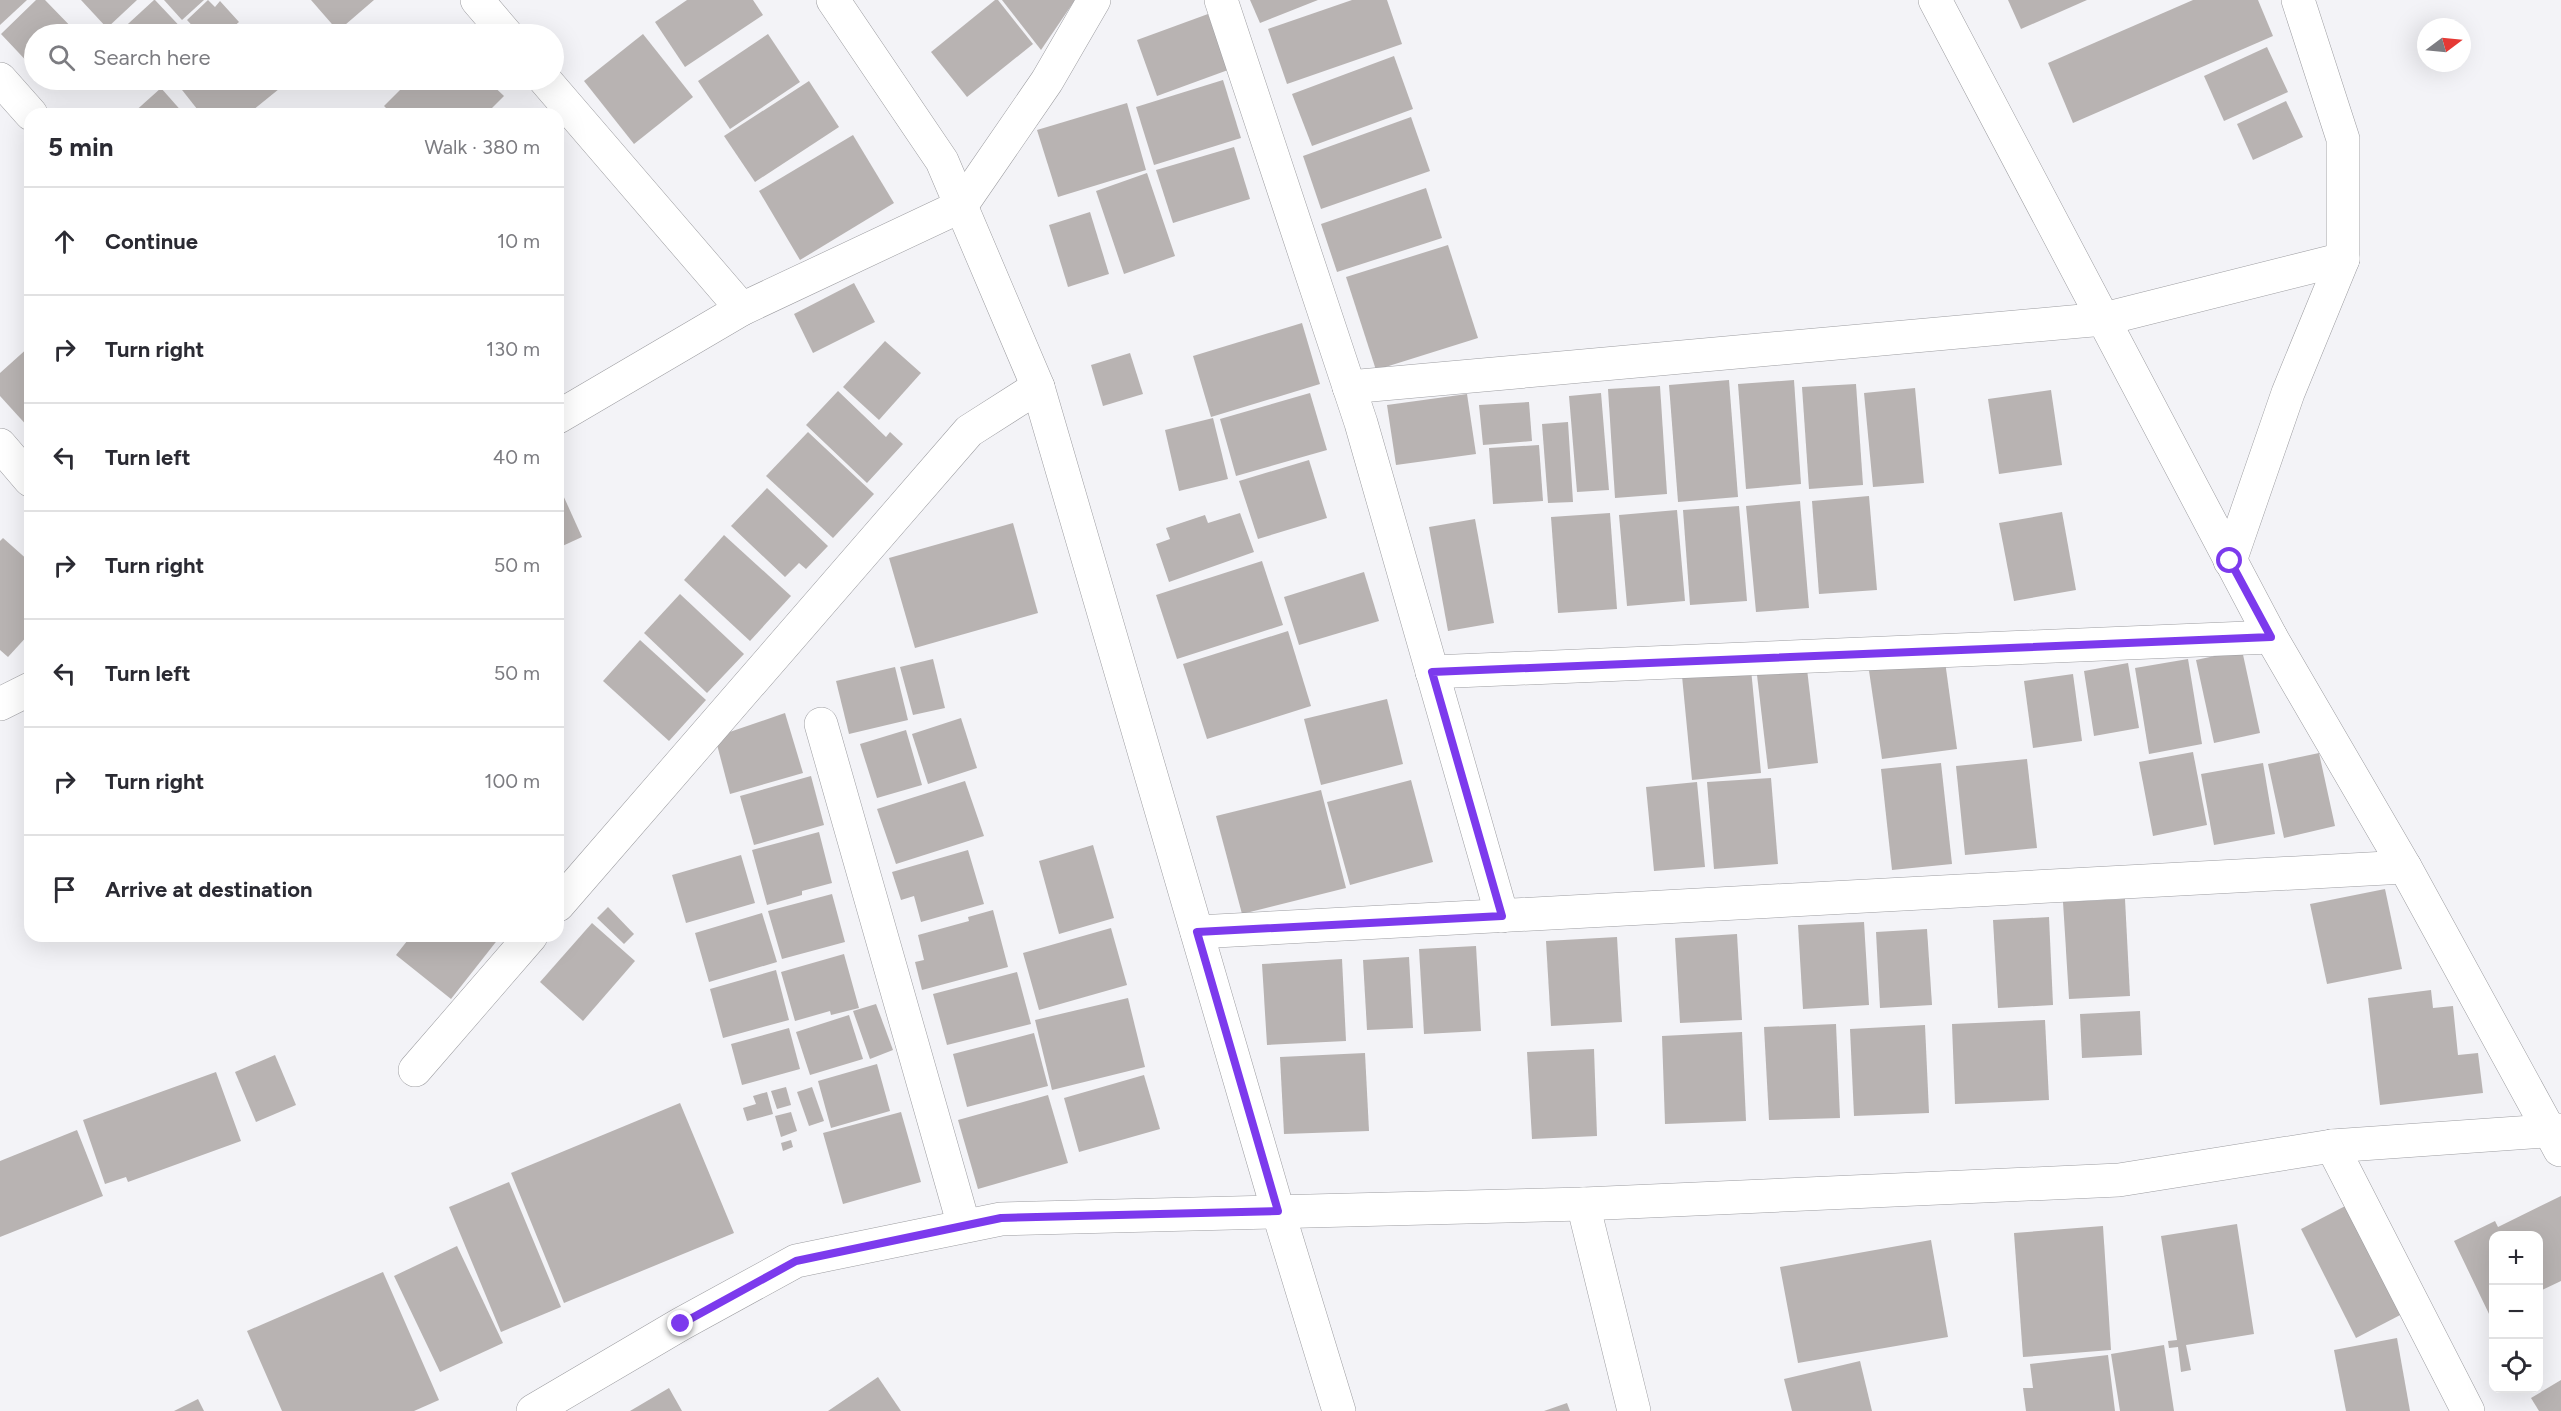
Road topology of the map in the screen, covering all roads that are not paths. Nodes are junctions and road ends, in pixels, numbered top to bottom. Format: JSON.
{"nodes":[{"id":1,"x":477,"y":0,"type":"edge"},
{"id":2,"x":833,"y":0,"type":"edge"},
{"id":3,"x":1094,"y":0,"type":"edge"},
{"id":4,"x":1221,"y":0,"type":"edge"},
{"id":5,"x":1935,"y":0,"type":"edge"},
{"id":6,"x":2298,"y":0,"type":"edge"},
{"id":7,"x":497,"y":24,"type":"edge"},
{"id":8,"x":0,"y":80,"type":"edge"},
{"id":9,"x":554,"y":90,"type":"edge"},
{"id":10,"x":26,"y":108,"type":"edge"},
{"id":11,"x":961,"y":206,"type":"junction"},
{"id":12,"x":2343,"y":260,"type":"junction"},
{"id":13,"x":741,"y":309,"type":"junction"},
{"id":14,"x":2104,"y":320,"type":"junction"},
{"id":15,"x":1038,"y":387,"type":"junction"},
{"id":16,"x":1349,"y":387,"type":"junction"},
{"id":17,"x":564,"y":413,"type":"edge"},
{"id":18,"x":0,"y":445,"type":"edge"},
{"id":19,"x":24,"y":473,"type":"edge"},
{"id":20,"x":2230,"y":561,"type":"junction"},
{"id":21,"x":2271,"y":637,"type":"junction"},
{"id":22,"x":1432,"y":672,"type":"junction"},
{"id":23,"x":24,"y":692,"type":"edge"},
{"id":24,"x":0,"y":704,"type":"edge"},
{"id":25,"x":821,"y":724,"type":"dead end"},
{"id":26,"x":2405,"y":867,"type":"junction"},
{"id":27,"x":564,"y":898,"type":"edge"},
{"id":28,"x":1502,"y":916,"type":"junction"},
{"id":29,"x":1197,"y":932,"type":"junction"},
{"id":30,"x":526,"y":942,"type":"edge"},
{"id":31,"x":415,"y":1070,"type":"dead end"},
{"id":32,"x":2557,"y":1138,"type":"edge"},
{"id":33,"x":2332,"y":1146,"type":"junction"},
{"id":34,"x":1583,"y":1204,"type":"junction"},
{"id":35,"x":1278,"y":1211,"type":"junction"},
{"id":36,"x":964,"y":1226,"type":"junction"},
{"id":37,"x":533,"y":1411,"type":"edge"},
{"id":38,"x":1339,"y":1411,"type":"edge"},
{"id":39,"x":1634,"y":1411,"type":"edge"},
{"id":40,"x":2468,"y":1411,"type":"edge"}],
"edges":[{"from":1,"to":7,"type":"street"},
{"from":2,"to":11,"type":"street"},
{"from":3,"to":11,"type":"street"},
{"from":4,"to":16,"type":"street"},
{"from":5,"to":14,"type":"street"},
{"from":6,"to":12,"type":"street"},
{"from":8,"to":10,"type":"street"},
{"from":9,"to":13,"type":"street"},
{"from":11,"to":13,"type":"street"},
{"from":11,"to":15,"type":"street"},
{"from":12,"to":14,"type":"street"},
{"from":12,"to":20,"type":"street"},
{"from":13,"to":17,"type":"street"},
{"from":14,"to":16,"type":"street"},
{"from":14,"to":20,"type":"street"},
{"from":15,"to":27,"type":"street"},
{"from":15,"to":29,"type":"street"},
{"from":16,"to":22,"type":"street"},
{"from":18,"to":19,"type":"street"},
{"from":20,"to":21,"type":"street"},
{"from":21,"to":22,"type":"street"},
{"from":21,"to":26,"type":"street"},
{"from":22,"to":28,"type":"street"},
{"from":23,"to":24,"type":"street"},
{"from":25,"to":36,"type":"street"},
{"from":26,"to":28,"type":"street"},
{"from":26,"to":32,"type":"street"},
{"from":28,"to":29,"type":"street"},
{"from":29,"to":35,"type":"street"},
{"from":30,"to":31,"type":"street"},
{"from":32,"to":33,"type":"street"},
{"from":33,"to":34,"type":"street"},
{"from":33,"to":40,"type":"street"},
{"from":34,"to":35,"type":"street"},
{"from":34,"to":39,"type":"street"},
{"from":35,"to":36,"type":"street"},
{"from":35,"to":38,"type":"street"},
{"from":36,"to":37,"type":"street"}]}
